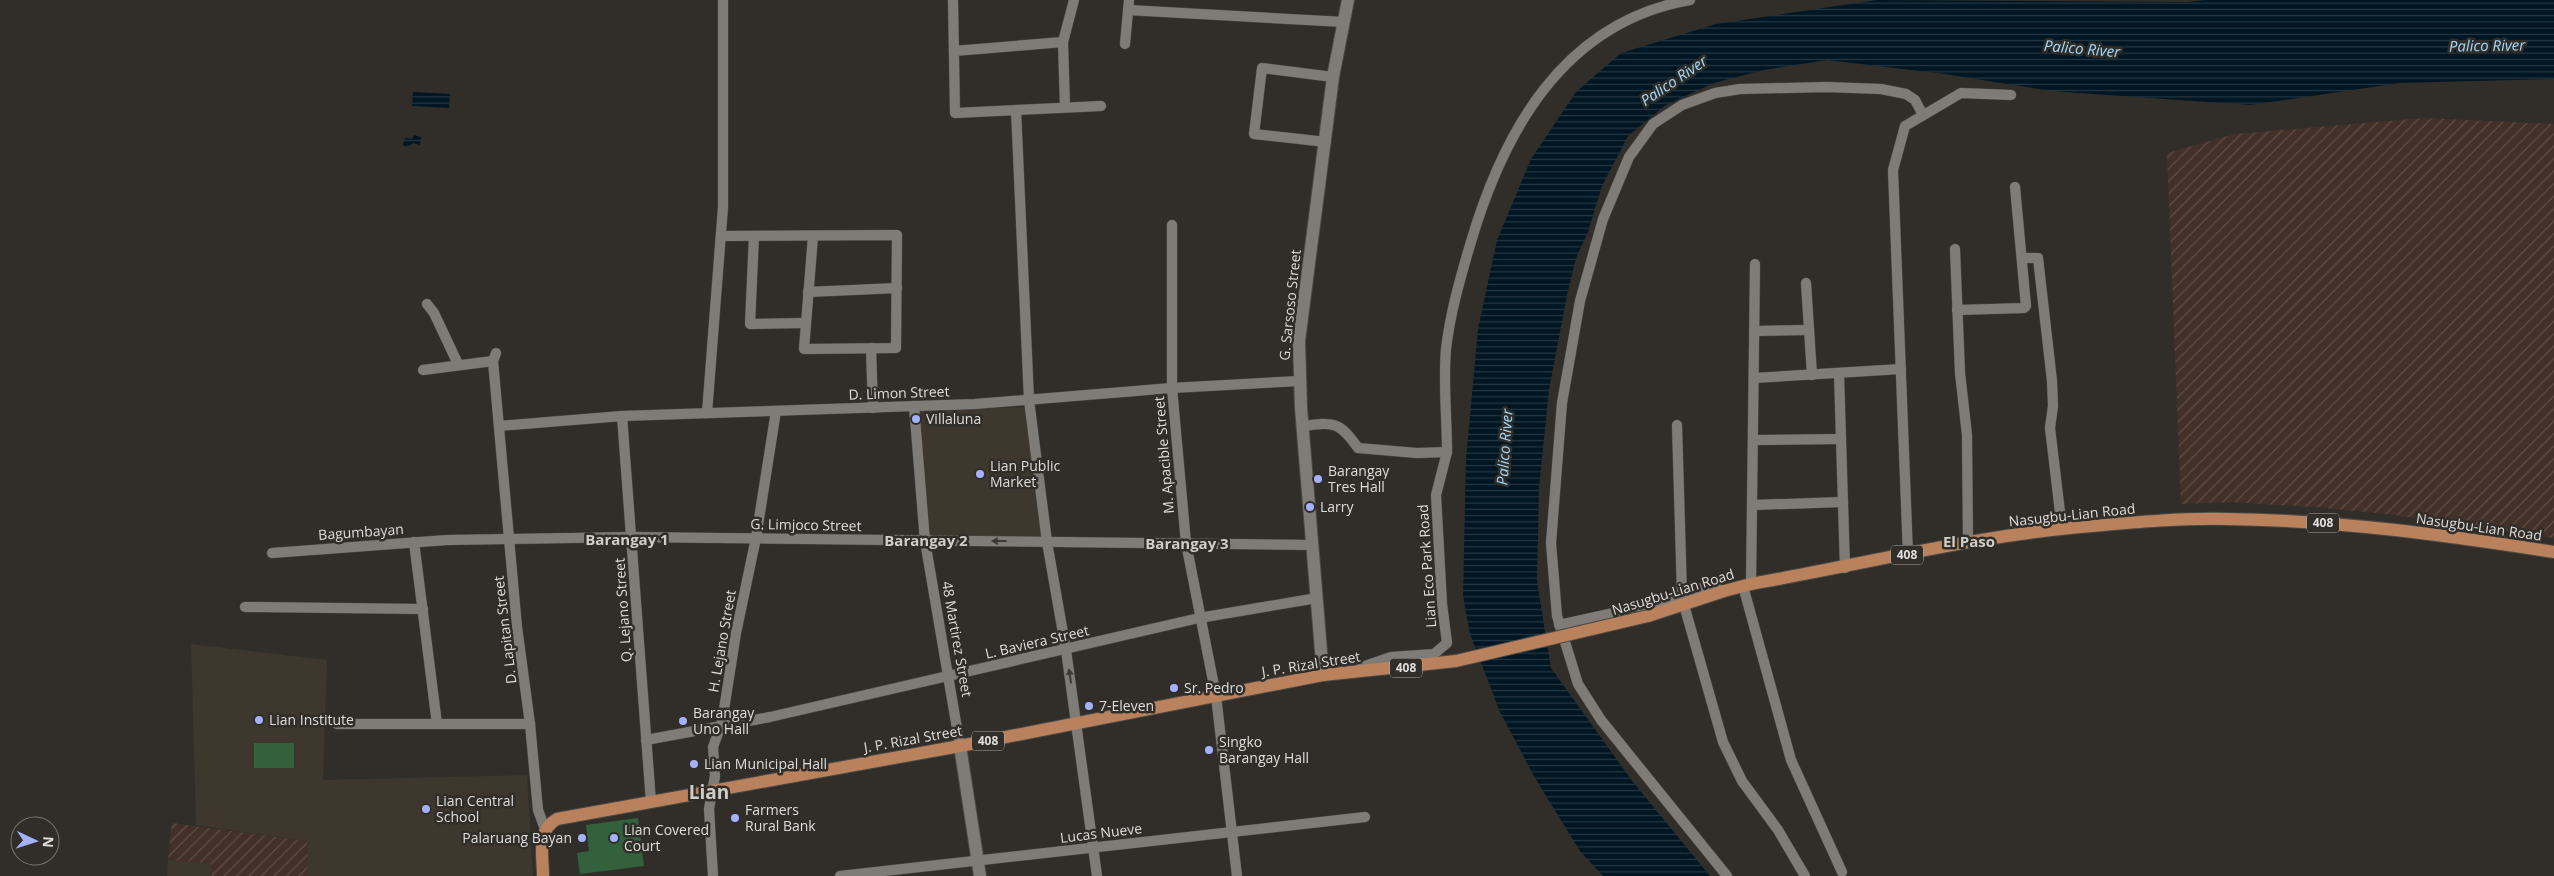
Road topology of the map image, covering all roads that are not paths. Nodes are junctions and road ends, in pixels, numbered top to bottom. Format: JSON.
{"nodes":[{"id":1,"x":723,"y":0,"type":"edge"},
{"id":2,"x":953,"y":0,"type":"edge"},
{"id":3,"x":1074,"y":0,"type":"edge"},
{"id":4,"x":1348,"y":0,"type":"edge"},
{"id":5,"x":1690,"y":0,"type":"edge"},
{"id":6,"x":1128,"y":5,"type":"edge"},
{"id":7,"x":1344,"y":22,"type":"junction"},
{"id":8,"x":1063,"y":42,"type":"junction"},
{"id":9,"x":1126,"y":44,"type":"dead end"},
{"id":10,"x":954,"y":51,"type":"junction"},
{"id":11,"x":1333,"y":77,"type":"junction"},
{"id":12,"x":2011,"y":95,"type":"dead end"},
{"id":13,"x":1101,"y":106,"type":"dead end"},
{"id":14,"x":1065,"y":107,"type":"junction"},
{"id":15,"x":1016,"y":110,"type":"junction"},
{"id":16,"x":1923,"y":115,"type":"junction"},
{"id":17,"x":1326,"y":142,"type":"junction"},
{"id":18,"x":2015,"y":187,"type":"dead end"},
{"id":19,"x":1172,"y":225,"type":"dead end"},
{"id":20,"x":721,"y":236,"type":"junction"},
{"id":21,"x":754,"y":236,"type":"junction"},
{"id":22,"x":812,"y":236,"type":"junction"},
{"id":23,"x":1955,"y":249,"type":"dead end"},
{"id":24,"x":2022,"y":258,"type":"junction"},
{"id":25,"x":1755,"y":264,"type":"dead end"},
{"id":26,"x":1806,"y":282,"type":"dead end"},
{"id":27,"x":897,"y":288,"type":"junction"},
{"id":28,"x":808,"y":292,"type":"junction"},
{"id":29,"x":427,"y":304,"type":"dead end"},
{"id":30,"x":1957,"y":310,"type":"junction"},
{"id":31,"x":805,"y":323,"type":"junction"},
{"id":32,"x":1809,"y":330,"type":"junction"},
{"id":33,"x":1755,"y":331,"type":"junction"},
{"id":34,"x":871,"y":348,"type":"junction"},
{"id":35,"x":458,"y":364,"type":"junction"},
{"id":36,"x":1901,"y":369,"type":"junction"},
{"id":37,"x":423,"y":370,"type":"dead end"},
{"id":38,"x":1812,"y":374,"type":"junction"},
{"id":39,"x":1839,"y":374,"type":"junction"},
{"id":40,"x":1754,"y":378,"type":"junction"},
{"id":41,"x":1299,"y":381,"type":"junction"},
{"id":42,"x":1172,"y":388,"type":"junction"},
{"id":43,"x":1029,"y":400,"type":"junction"},
{"id":44,"x":914,"y":406,"type":"junction"},
{"id":45,"x":873,"y":408,"type":"junction"},
{"id":46,"x":776,"y":411,"type":"junction"},
{"id":47,"x":707,"y":413,"type":"junction"},
{"id":48,"x":622,"y":416,"type":"junction"},
{"id":49,"x":1677,"y":425,"type":"dead end"},
{"id":50,"x":498,"y":426,"type":"junction"},
{"id":51,"x":1302,"y":426,"type":"junction"},
{"id":52,"x":1841,"y":439,"type":"junction"},
{"id":53,"x":1754,"y":440,"type":"junction"},
{"id":54,"x":1447,"y":452,"type":"junction"},
{"id":55,"x":1843,"y":502,"type":"junction"},
{"id":56,"x":1752,"y":505,"type":"junction"},
{"id":57,"x":2062,"y":529,"type":"junction"},
{"id":58,"x":632,"y":537,"type":"junction"},
{"id":59,"x":756,"y":538,"type":"junction"},
{"id":60,"x":509,"y":540,"type":"junction"},
{"id":61,"x":925,"y":541,"type":"junction"},
{"id":62,"x":414,"y":542,"type":"junction"},
{"id":63,"x":1048,"y":542,"type":"junction"},
{"id":64,"x":1186,"y":543,"type":"junction"},
{"id":65,"x":1968,"y":543,"type":"junction"},
{"id":66,"x":1313,"y":545,"type":"junction"},
{"id":67,"x":2554,"y":552,"type":"edge"},
{"id":68,"x":272,"y":553,"type":"dead end"},
{"id":69,"x":1908,"y":555,"type":"junction"},
{"id":70,"x":1845,"y":568,"type":"junction"},
{"id":71,"x":1747,"y":585,"type":"junction"},
{"id":72,"x":1317,"y":598,"type":"junction"},
{"id":73,"x":1683,"y":600,"type":"junction"},
{"id":74,"x":245,"y":607,"type":"dead end"},
{"id":75,"x":423,"y":609,"type":"junction"},
{"id":76,"x":1199,"y":618,"type":"junction"},
{"id":77,"x":1559,"y":625,"type":"junction"},
{"id":78,"x":1066,"y":650,"type":"junction"},
{"id":79,"x":1456,"y":661,"type":"joint"},
{"id":80,"x":1356,"y":670,"type":"junction"},
{"id":81,"x":1323,"y":675,"type":"junction"},
{"id":82,"x":948,"y":676,"type":"junction"},
{"id":83,"x":1216,"y":696,"type":"junction"},
{"id":84,"x":337,"y":724,"type":"dead end"},
{"id":85,"x":437,"y":724,"type":"junction"},
{"id":86,"x":530,"y":724,"type":"junction"},
{"id":87,"x":1077,"y":724,"type":"junction"},
{"id":88,"x":718,"y":728,"type":"junction"},
{"id":89,"x":646,"y":740,"type":"junction"},
{"id":90,"x":960,"y":746,"type":"junction"},
{"id":91,"x":713,"y":790,"type":"junction"},
{"id":92,"x":651,"y":802,"type":"junction"},
{"id":93,"x":1365,"y":817,"type":"dead end"},
{"id":94,"x":545,"y":829,"type":"junction"},
{"id":95,"x":1233,"y":832,"type":"junction"},
{"id":96,"x":1094,"y":847,"type":"junction"},
{"id":97,"x":978,"y":862,"type":"junction"},
{"id":98,"x":1842,"y":872,"type":"dead end"},
{"id":99,"x":543,"y":876,"type":"edge"},
{"id":100,"x":714,"y":876,"type":"edge"},
{"id":101,"x":840,"y":876,"type":"edge"},
{"id":102,"x":980,"y":876,"type":"edge"},
{"id":103,"x":1097,"y":876,"type":"edge"},
{"id":104,"x":1237,"y":876,"type":"edge"},
{"id":105,"x":1727,"y":876,"type":"edge"},
{"id":106,"x":1805,"y":876,"type":"edge"}],
"edges":[{"from":1,"to":20,"type":"street"},
{"from":2,"to":10,"type":"street"},
{"from":3,"to":8,"type":"street"},
{"from":4,"to":7,"type":"street","name":"G. Sarsoso Street"},
{"from":5,"to":54,"type":"street","name":"Lian Eco Park Road"},
{"from":6,"to":7,"type":"street"},
{"from":6,"to":9,"type":"street"},
{"from":7,"to":11,"type":"street","name":"G. Sarsoso Street"},
{"from":8,"to":10,"type":"street"},
{"from":8,"to":14,"type":"street"},
{"from":10,"to":15,"type":"street"},
{"from":11,"to":17,"type":"street","name":"G. Sarsoso Street"},
{"from":11,"to":17,"type":"street"},
{"from":12,"to":16,"type":"street"},
{"from":13,"to":14,"type":"street"},
{"from":14,"to":15,"type":"street"},
{"from":15,"to":43,"type":"street"},
{"from":16,"to":36,"type":"street"},
{"from":16,"to":77,"type":"street"},
{"from":17,"to":41,"type":"street","name":"G. Sarsoso Street"},
{"from":18,"to":24,"type":"street"},
{"from":19,"to":42,"type":"street","name":"M. Apacible Street"},
{"from":20,"to":21,"type":"street"},
{"from":20,"to":47,"type":"street"},
{"from":21,"to":22,"type":"street"},
{"from":21,"to":31,"type":"street"},
{"from":22,"to":27,"type":"street"},
{"from":22,"to":28,"type":"street"},
{"from":23,"to":30,"type":"street"},
{"from":24,"to":30,"type":"street"},
{"from":24,"to":57,"type":"street"},
{"from":25,"to":33,"type":"street"},
{"from":26,"to":32,"type":"street"},
{"from":27,"to":28,"type":"street"},
{"from":27,"to":34,"type":"street"},
{"from":28,"to":31,"type":"street"},
{"from":29,"to":35,"type":"street"},
{"from":30,"to":65,"type":"street"},
{"from":31,"to":34,"type":"street"},
{"from":32,"to":33,"type":"street"},
{"from":32,"to":38,"type":"street"},
{"from":33,"to":40,"type":"street"},
{"from":34,"to":45,"type":"street"},
{"from":35,"to":37,"type":"street"},
{"from":35,"to":50,"type":"street","name":"D. Lapitan Street"},
{"from":36,"to":39,"type":"street"},
{"from":36,"to":69,"type":"street"},
{"from":38,"to":39,"type":"street"},
{"from":38,"to":40,"type":"street"},
{"from":39,"to":52,"type":"street"},
{"from":40,"to":53,"type":"street"},
{"from":41,"to":42,"type":"street","name":"D. Limon Street"},
{"from":41,"to":51,"type":"street","name":"G. Sarsoso Street"},
{"from":42,"to":43,"type":"street","name":"D. Limon Street"},
{"from":42,"to":64,"type":"street","name":"M. Apacible Street"},
{"from":43,"to":44,"type":"street","name":"D. Limon Street"},
{"from":43,"to":63,"type":"street"},
{"from":44,"to":45,"type":"street","name":"D. Limon Street"},
{"from":44,"to":61,"type":"street","name":"48 Martirez Street"},
{"from":45,"to":46,"type":"street","name":"D. Limon Street"},
{"from":46,"to":47,"type":"street","name":"D. Limon Street"},
{"from":46,"to":59,"type":"street","name":"H. Lejano Street"},
{"from":47,"to":48,"type":"street","name":"D. Limon Street"},
{"from":48,"to":50,"type":"street","name":"D. Limon Street"},
{"from":48,"to":58,"type":"street","name":"Q. Lejano Street"},
{"from":49,"to":73,"type":"street"},
{"from":50,"to":60,"type":"street","name":"D. Lapitan Street"},
{"from":51,"to":54,"type":"street"},
{"from":51,"to":66,"type":"street","name":"G. Sarsoso Street"},
{"from":52,"to":53,"type":"street"},
{"from":52,"to":55,"type":"street"},
{"from":53,"to":56,"type":"street"},
{"from":54,"to":80,"type":"street","name":"Lian Eco Park Road"},
{"from":55,"to":56,"type":"street"},
{"from":55,"to":70,"type":"street"},
{"from":56,"to":71,"type":"street"},
{"from":57,"to":65,"type":"main road","name":"Nasugbu-Lian Road","number":"408"},
{"from":57,"to":67,"type":"main road","name":"Nasugbu-Lian Road","number":"408"},
{"from":58,"to":59,"type":"street","name":"G. Limjoco Street"},
{"from":58,"to":60,"type":"street","name":"G. Limjoco Street"},
{"from":58,"to":89,"type":"street","name":"Q. Lejano Street"},
{"from":59,"to":61,"type":"street","name":"G. Limjoco Street"},
{"from":59,"to":88,"type":"street","name":"H. Lejano Street"},
{"from":60,"to":62,"type":"street","name":"G. Limjoco Street"},
{"from":60,"to":86,"type":"street","name":"D. Lapitan Street"},
{"from":63,"to":61,"type":"street","name":"G. Limjoco Street","one_way":true},
{"from":61,"to":82,"type":"street","name":"48 Martirez Street"},
{"from":62,"to":68,"type":"street","name":"Bagumbayan"},
{"from":62,"to":75,"type":"street","name":"Bagumbayan"},
{"from":63,"to":64,"type":"street","name":"G. Limjoco Street"},
{"from":63,"to":78,"type":"street"},
{"from":64,"to":66,"type":"street","name":"G. Limjoco Street"},
{"from":64,"to":76,"type":"street","name":"M. Apacible Street"},
{"from":65,"to":69,"type":"main road","name":"Nasugbu-Lian Road","number":"408"},
{"from":66,"to":72,"type":"street","name":"G. Sarsoso Street"},
{"from":69,"to":70,"type":"main road","name":"Nasugbu-Lian Road","number":"408"},
{"from":70,"to":71,"type":"main road","name":"Nasugbu-Lian Road","number":"408"},
{"from":71,"to":73,"type":"main road","name":"Nasugbu-Lian Road","number":"408"},
{"from":71,"to":98,"type":"street"},
{"from":72,"to":76,"type":"street","name":"L. Baviera Street"},
{"from":72,"to":81,"type":"street","name":"G. Sarsoso Street"},
{"from":73,"to":77,"type":"street"},
{"from":73,"to":79,"type":"main road","name":"Nasugbu-Lian Road","number":"408","bridge":true},
{"from":73,"to":106,"type":"street"},
{"from":74,"to":75,"type":"street"},
{"from":75,"to":85,"type":"street","name":"Bagumbayan"},
{"from":76,"to":78,"type":"street","name":"L. Baviera Street"},
{"from":76,"to":83,"type":"street","name":"M. Apacible Street"},
{"from":77,"to":105,"type":"street"},
{"from":78,"to":82,"type":"street","name":"L. Baviera Street"},
{"from":87,"to":78,"type":"street","one_way":true},
{"from":79,"to":80,"type":"main road","name":"J. P. Rizal Street","number":"408"},
{"from":80,"to":81,"type":"main road","name":"J. P. Rizal Street","number":"408"},
{"from":81,"to":83,"type":"main road","name":"J. P. Rizal Street","number":"408"},
{"from":82,"to":88,"type":"street","name":"L. Baviera Street"},
{"from":82,"to":90,"type":"street","name":"48 Martirez Street"},
{"from":83,"to":87,"type":"main road","name":"J. P. Rizal Street","number":"408"},
{"from":83,"to":95,"type":"street","name":"M. Apacible Street"},
{"from":84,"to":85,"type":"street"},
{"from":85,"to":86,"type":"street"},
{"from":86,"to":94,"type":"street","name":"D. Lapitan Street"},
{"from":87,"to":90,"type":"main road","name":"J. P. Rizal Street","number":"408"},
{"from":87,"to":96,"type":"street"},
{"from":88,"to":89,"type":"street","name":"L. Baviera Street"},
{"from":88,"to":91,"type":"street","name":"H. Lejano Street"},
{"from":89,"to":92,"type":"street","name":"Q. Lejano Street"},
{"from":90,"to":91,"type":"main road","name":"J. P. Rizal Street","number":"408"},
{"from":90,"to":97,"type":"street","name":"48 Martirez Street"},
{"from":91,"to":92,"type":"main road","name":"J. P. Rizal Street","number":"408"},
{"from":91,"to":100,"type":"street","name":"H. Lejano Street"},
{"from":92,"to":94,"type":"main road","name":"J. P. Rizal Street","number":"408"},
{"from":93,"to":95,"type":"street","name":"Lucas Nueve"},
{"from":94,"to":99,"type":"main road"},
{"from":95,"to":96,"type":"street","name":"Lucas Nueve"},
{"from":95,"to":104,"type":"street","name":"M. Apacible Street"},
{"from":96,"to":97,"type":"street","name":"Lucas Nueve"},
{"from":96,"to":103,"type":"street"},
{"from":97,"to":101,"type":"street","name":"Lucas Nueve"},
{"from":97,"to":102,"type":"street","name":"48 Martirez Street"}]}
